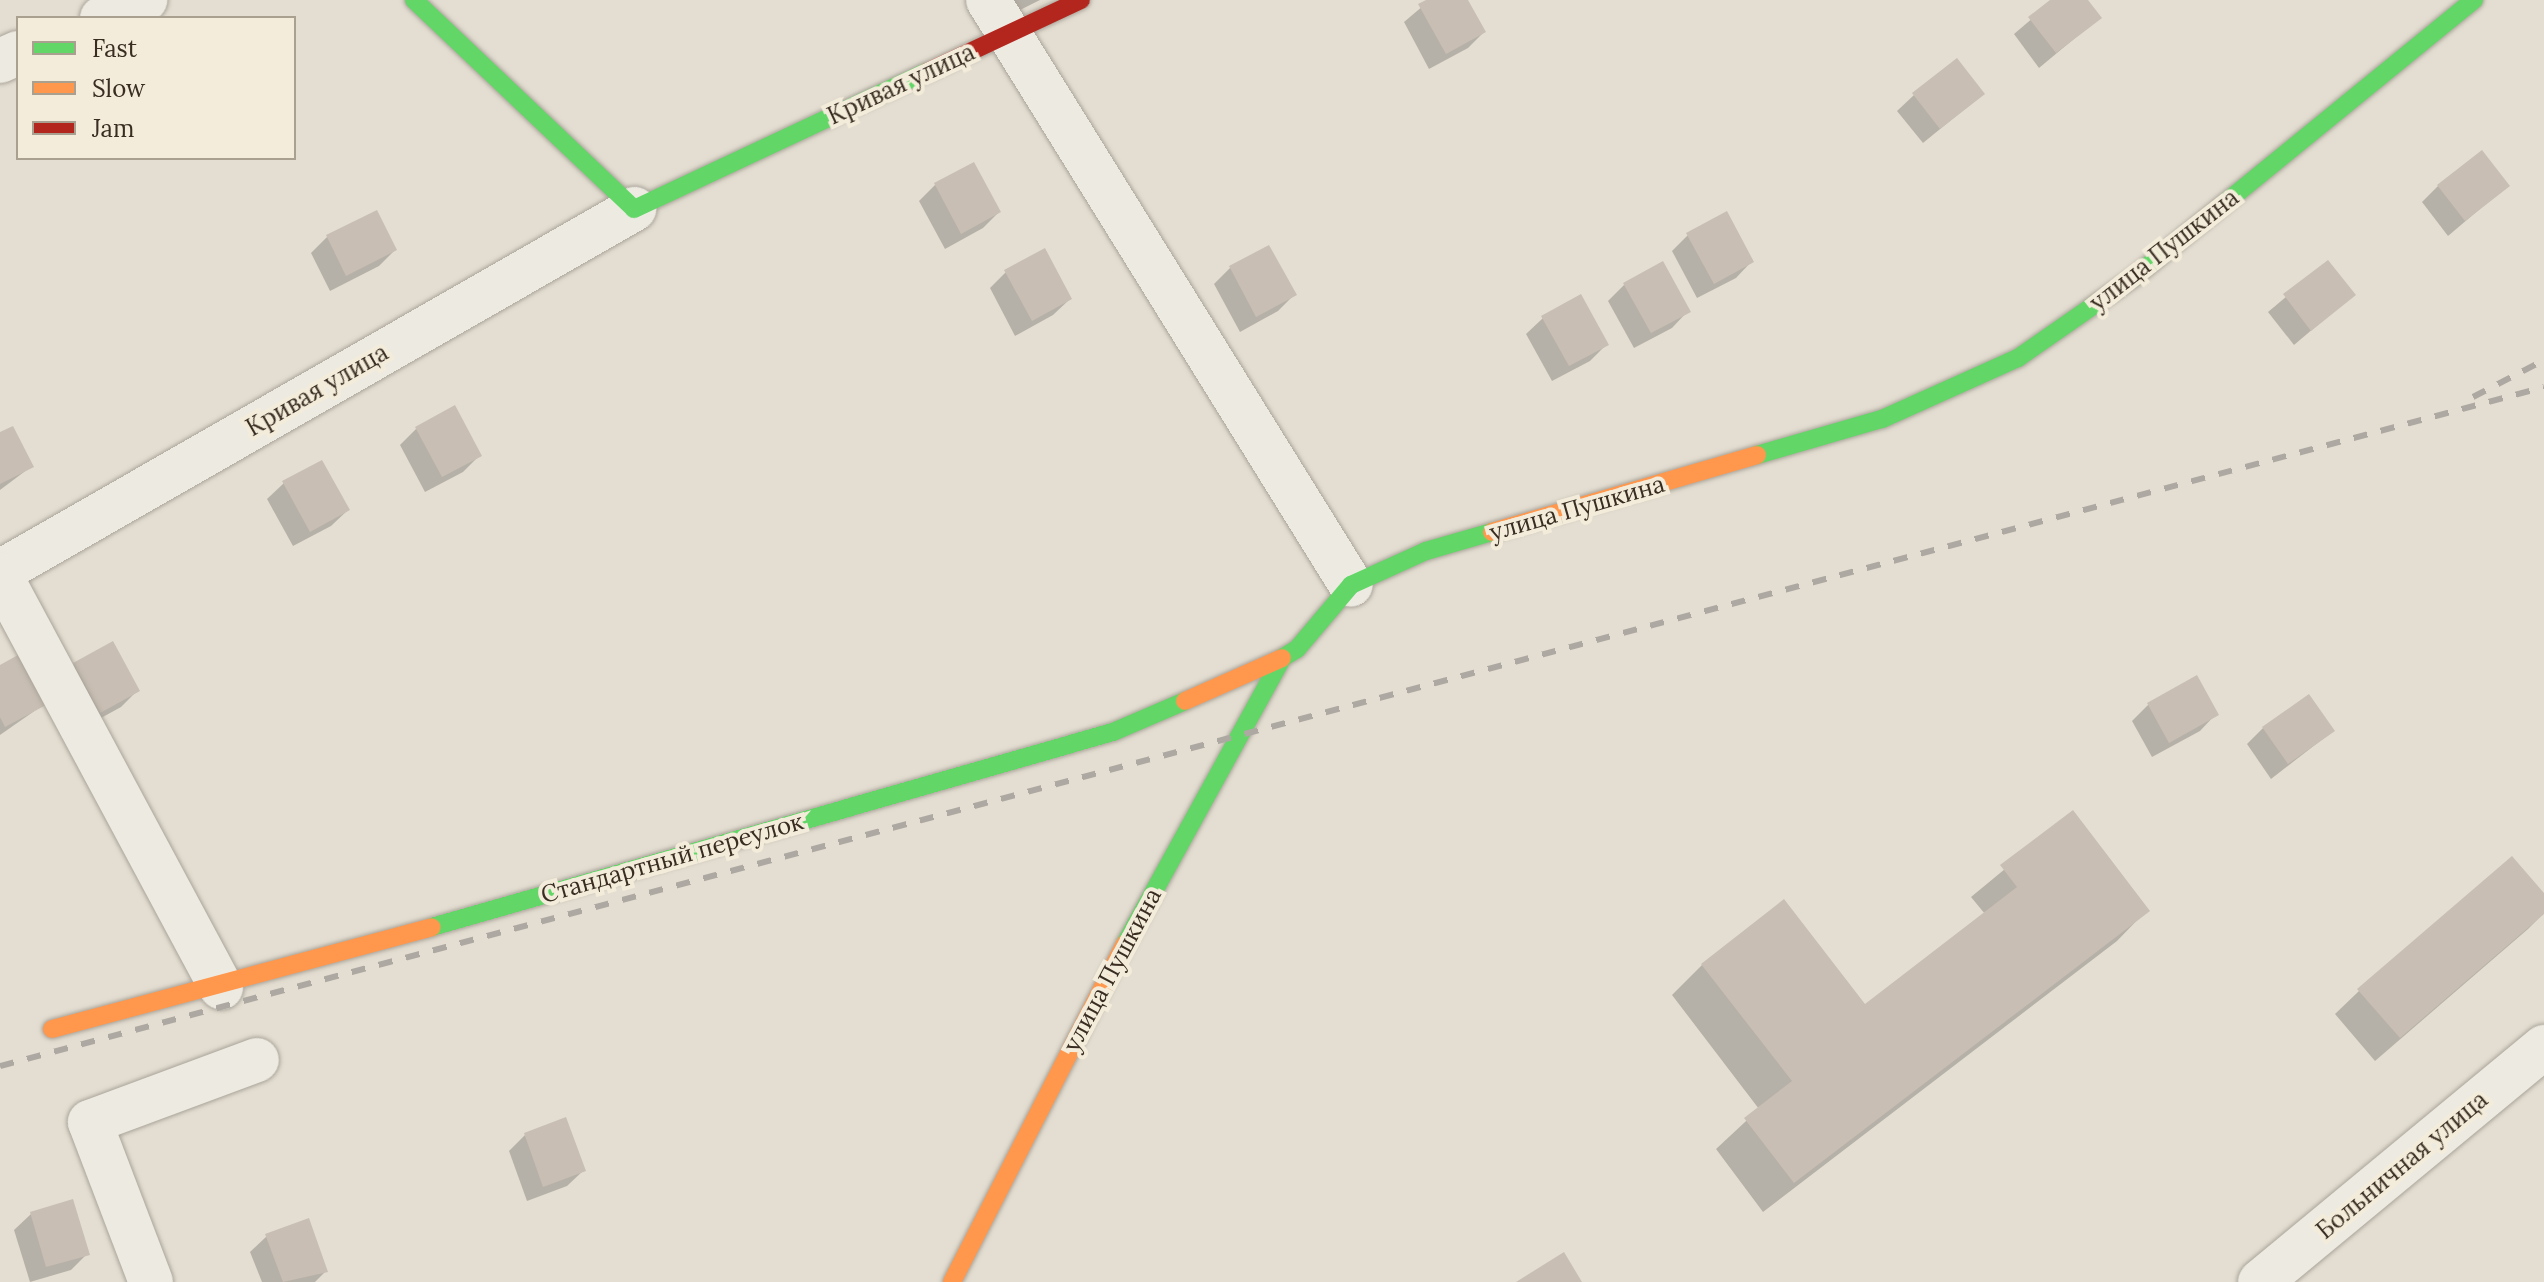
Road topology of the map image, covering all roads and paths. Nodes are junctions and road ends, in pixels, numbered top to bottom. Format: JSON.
{"nodes":[{"id":1,"x":145,"y":0,"type":"edge"},
{"id":2,"x":414,"y":0,"type":"edge"},
{"id":3,"x":1081,"y":0,"type":"edge"},
{"id":4,"x":2474,"y":0,"type":"edge"},
{"id":5,"x":107,"y":16,"type":"edge"},
{"id":6,"x":997,"y":17,"type":"edge"},
{"id":7,"x":634,"y":209,"type":"junction"},
{"id":8,"x":0,"y":573,"type":"edge"},
{"id":9,"x":1351,"y":585,"type":"junction"},
{"id":10,"x":1282,"y":658,"type":"junction"},
{"id":11,"x":221,"y":987,"type":"junction"},
{"id":12,"x":52,"y":1029,"type":"dead end"},
{"id":13,"x":2544,"y":1047,"type":"edge"},
{"id":14,"x":257,"y":1060,"type":"dead end"},
{"id":15,"x":151,"y":1282,"type":"edge"},
{"id":16,"x":952,"y":1282,"type":"edge"},
{"id":17,"x":2260,"y":1282,"type":"edge"}],
"edges":[{"from":1,"to":5,"type":"street"},
{"from":2,"to":7,"type":"street"},
{"from":3,"to":6,"type":"street","name":"Кривая улица"},
{"from":4,"to":9,"type":"street","name":"улица Пушкина"},
{"from":6,"to":7,"type":"street","name":"Кривая улица"},
{"from":6,"to":9,"type":"street"},
{"from":7,"to":8,"type":"street","name":"Кривая улица"},
{"from":8,"to":11,"type":"street"},
{"from":9,"to":10,"type":"street","name":"улица Пушкина"},
{"from":10,"to":11,"type":"street","name":"Стандартный переулок"},
{"from":10,"to":16,"type":"street","name":"улица Пушкина"},
{"from":11,"to":12,"type":"street","name":"Стандартный переулок"},
{"from":13,"to":17,"type":"street","name":"Больничная улица"},
{"from":14,"to":15,"type":"street"}]}
